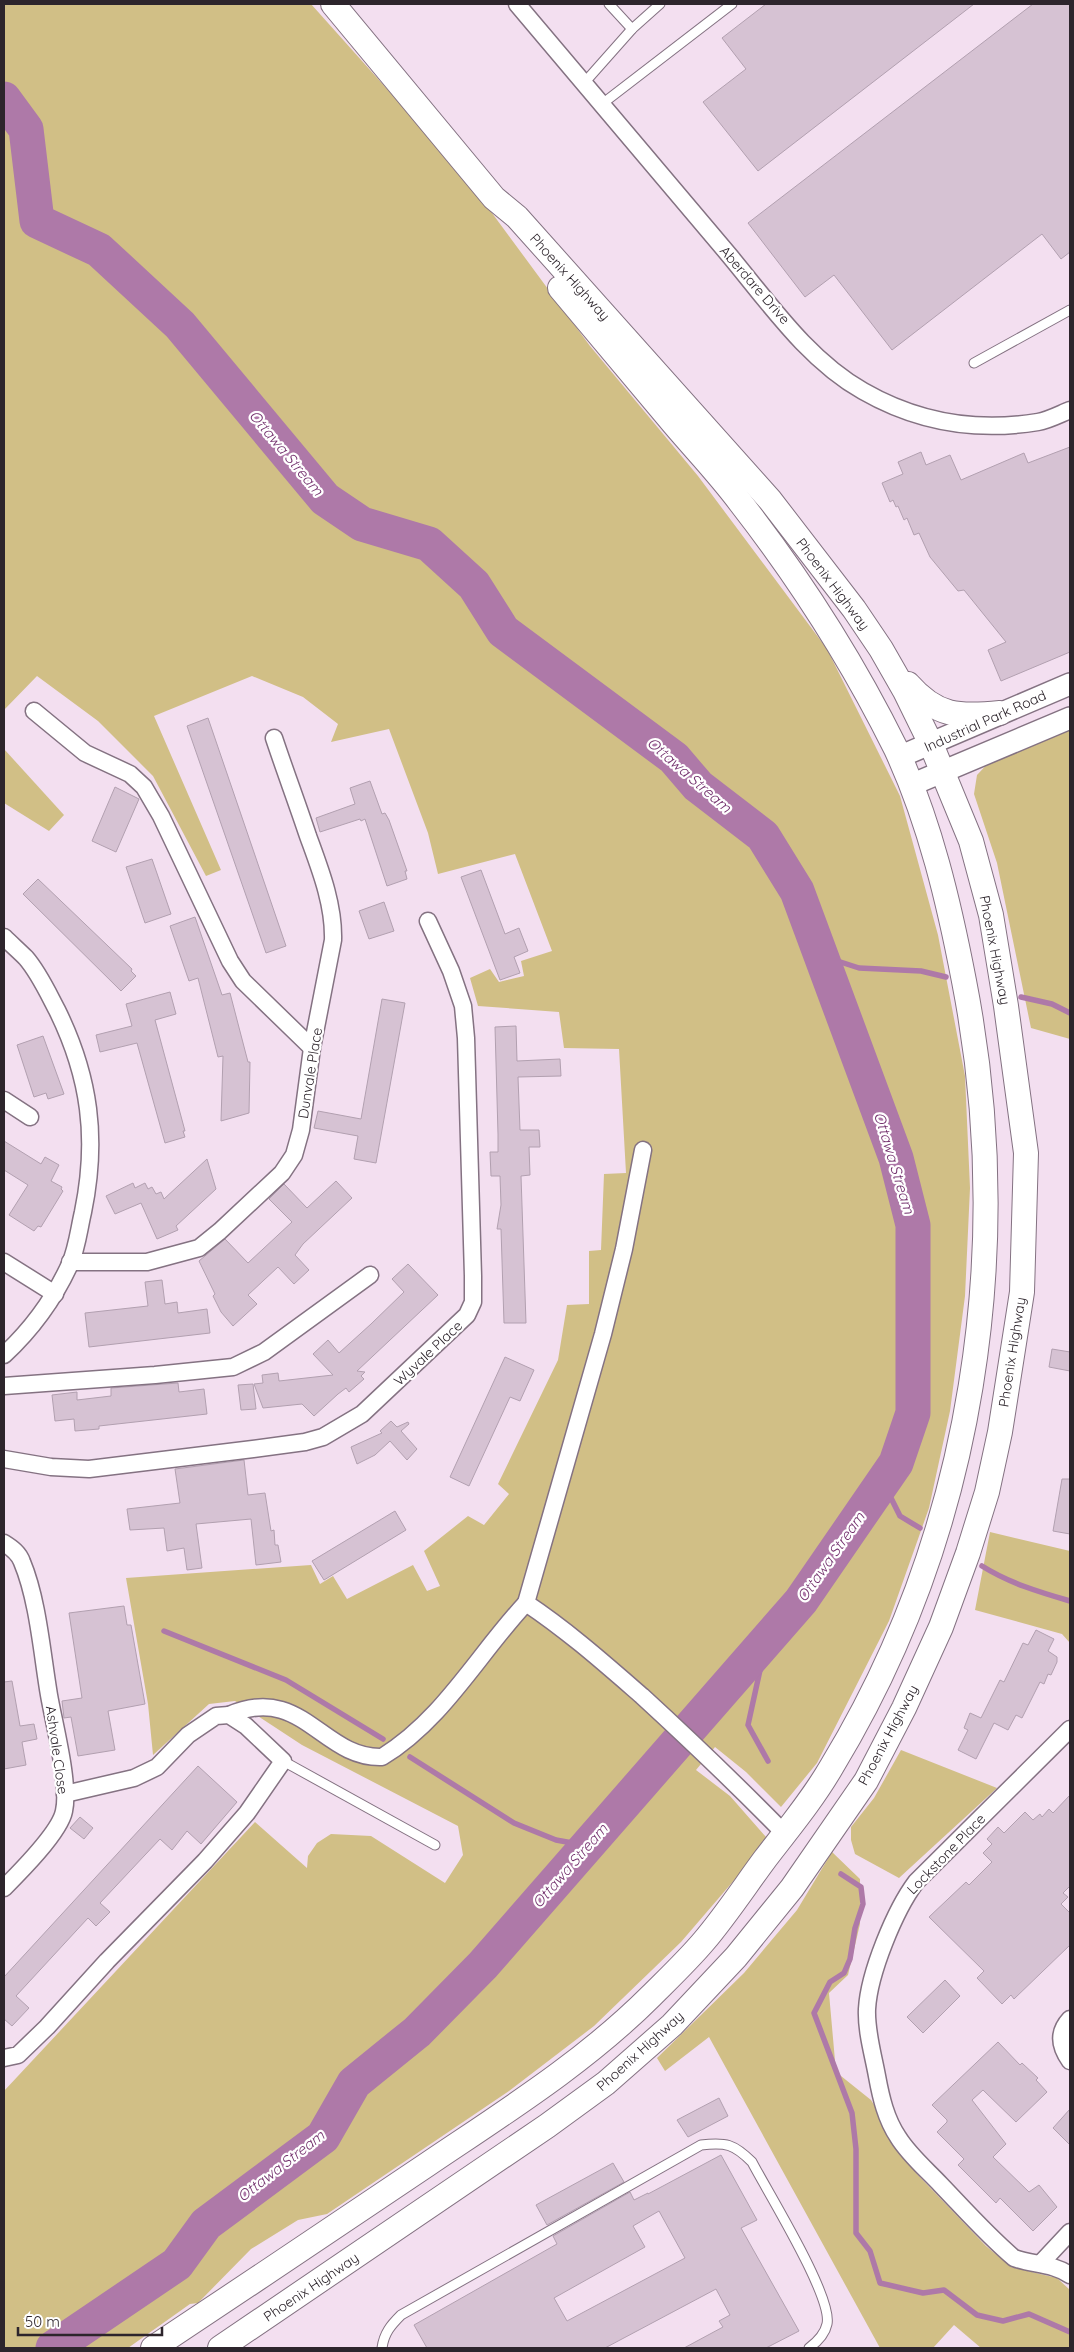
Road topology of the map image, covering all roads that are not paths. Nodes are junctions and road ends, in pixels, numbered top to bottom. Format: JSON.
{"nodes":[{"id":1,"x":333,"y":4,"type":"edge"},
{"id":2,"x":517,"y":4,"type":"edge"},
{"id":3,"x":609,"y":4,"type":"edge"},
{"id":4,"x":660,"y":4,"type":"edge"},
{"id":5,"x":732,"y":4,"type":"edge"},
{"id":6,"x":632,"y":29,"type":"junction"},
{"id":7,"x":585,"y":82,"type":"junction"},
{"id":8,"x":602,"y":104,"type":"junction"},
{"id":9,"x":494,"y":198,"type":"junction"},
{"id":10,"x":1070,"y":310,"type":"edge"},
{"id":11,"x":974,"y":363,"type":"dead end"},
{"id":12,"x":1070,"y":410,"type":"edge"},
{"id":13,"x":888,"y":662,"type":"junction"},
{"id":14,"x":1070,"y":684,"type":"edge"},
{"id":15,"x":34,"y":710,"type":"dead end"},
{"id":16,"x":1000,"y":714,"type":"junction"},
{"id":17,"x":1070,"y":718,"type":"edge"},
{"id":18,"x":274,"y":738,"type":"dead end"},
{"id":19,"x":931,"y":744,"type":"junction"},
{"id":20,"x":899,"y":757,"type":"junction"},
{"id":21,"x":943,"y":771,"type":"junction"},
{"id":22,"x":911,"y":785,"type":"junction"},
{"id":23,"x":428,"y":921,"type":"dead end"},
{"id":24,"x":4,"y":937,"type":"edge"},
{"id":25,"x":312,"y":1048,"type":"junction"},
{"id":26,"x":4,"y":1100,"type":"edge"},
{"id":27,"x":30,"y":1117,"type":"dead end"},
{"id":28,"x":643,"y":1150,"type":"dead end"},
{"id":29,"x":4,"y":1262,"type":"edge"},
{"id":30,"x":70,"y":1262,"type":"junction"},
{"id":31,"x":370,"y":1275,"type":"dead end"},
{"id":32,"x":55,"y":1294,"type":"junction"},
{"id":33,"x":4,"y":1355,"type":"edge"},
{"id":34,"x":4,"y":1386,"type":"edge"},
{"id":35,"x":4,"y":1459,"type":"edge"},
{"id":36,"x":4,"y":1544,"type":"edge"},
{"id":37,"x":526,"y":1603,"type":"junction"},
{"id":38,"x":228,"y":1715,"type":"junction"},
{"id":39,"x":1070,"y":1729,"type":"edge"},
{"id":40,"x":283,"y":1762,"type":"junction"},
{"id":41,"x":65,"y":1794,"type":"junction"},
{"id":42,"x":784,"y":1834,"type":"junction"},
{"id":43,"x":435,"y":1845,"type":"dead end"},
{"id":44,"x":4,"y":1888,"type":"edge"},
{"id":45,"x":1070,"y":2019,"type":"edge"},
{"id":46,"x":4,"y":2058,"type":"edge"},
{"id":47,"x":1070,"y":2061,"type":"edge"},
{"id":48,"x":1070,"y":2232,"type":"edge"},
{"id":49,"x":1040,"y":2263,"type":"junction"},
{"id":50,"x":1070,"y":2274,"type":"edge"},
{"id":51,"x":153,"y":2348,"type":"edge"},
{"id":52,"x":220,"y":2348,"type":"edge"},
{"id":53,"x":382,"y":2348,"type":"edge"},
{"id":54,"x":809,"y":2348,"type":"edge"}],
"edges":[{"from":1,"to":9,"type":"main road","name":"Phoenix Highway"},
{"from":2,"to":7,"type":"street","name":"Aberdare Drive"},
{"from":3,"to":6,"type":"lane"},
{"from":4,"to":6,"type":"lane"},
{"from":5,"to":8,"type":"lane"},
{"from":6,"to":7,"type":"lane"},
{"from":7,"to":8,"type":"street","name":"Aberdare Drive"},
{"from":8,"to":12,"type":"street","name":"Aberdare Drive"},
{"from":9,"to":13,"type":"main road","name":"Phoenix Highway"},
{"from":9,"to":20,"type":"main road","name":"Phoenix Highway"},
{"from":10,"to":11,"type":"lane"},
{"from":13,"to":16,"type":"main road"},
{"from":13,"to":19,"type":"main road","name":"Phoenix Highway"},
{"from":14,"to":16,"type":"street","name":"Industrial Park Road"},
{"from":15,"to":25,"type":"street"},
{"from":16,"to":19,"type":"street","name":"Industrial Park Road"},
{"from":17,"to":21,"type":"street","name":"Industrial Park Road"},
{"from":18,"to":25,"type":"street","name":"Dunvale Place"},
{"from":19,"to":20,"type":"street","name":"Industrial Park Road"},
{"from":19,"to":21,"type":"main road","name":"Phoenix Highway"},
{"from":20,"to":22,"type":"main road","name":"Phoenix Highway"},
{"from":21,"to":22,"type":"street","name":"Industrial Park Road"},
{"from":21,"to":52,"type":"main road","name":"Phoenix Highway"},
{"from":22,"to":42,"type":"main road","name":"Phoenix Highway"},
{"from":23,"to":35,"type":"street","name":"Wyvale Place"},
{"from":24,"to":30,"type":"street"},
{"from":25,"to":30,"type":"street","name":"Dunvale Place"},
{"from":26,"to":27,"type":"street"},
{"from":28,"to":37,"type":"street"},
{"from":29,"to":32,"type":"street"},
{"from":30,"to":32,"type":"street"},
{"from":31,"to":34,"type":"street"},
{"from":32,"to":33,"type":"street"},
{"from":36,"to":41,"type":"street","name":"Ashvale Close"},
{"from":37,"to":38,"type":"street"},
{"from":37,"to":42,"type":"street"},
{"from":38,"to":40,"type":"street"},
{"from":38,"to":41,"type":"street"},
{"from":39,"to":49,"type":"street","name":"Lockstone Place"},
{"from":40,"to":43,"type":"lane"},
{"from":40,"to":46,"type":"street"},
{"from":41,"to":44,"type":"street","name":"Ashvale Close"},
{"from":42,"to":51,"type":"main road","name":"Phoenix Highway"},
{"from":45,"to":47,"type":"street"},
{"from":48,"to":49,"type":"street"},
{"from":49,"to":50,"type":"street","name":"Lockstone Place"},
{"from":53,"to":54,"type":"lane"}]}
